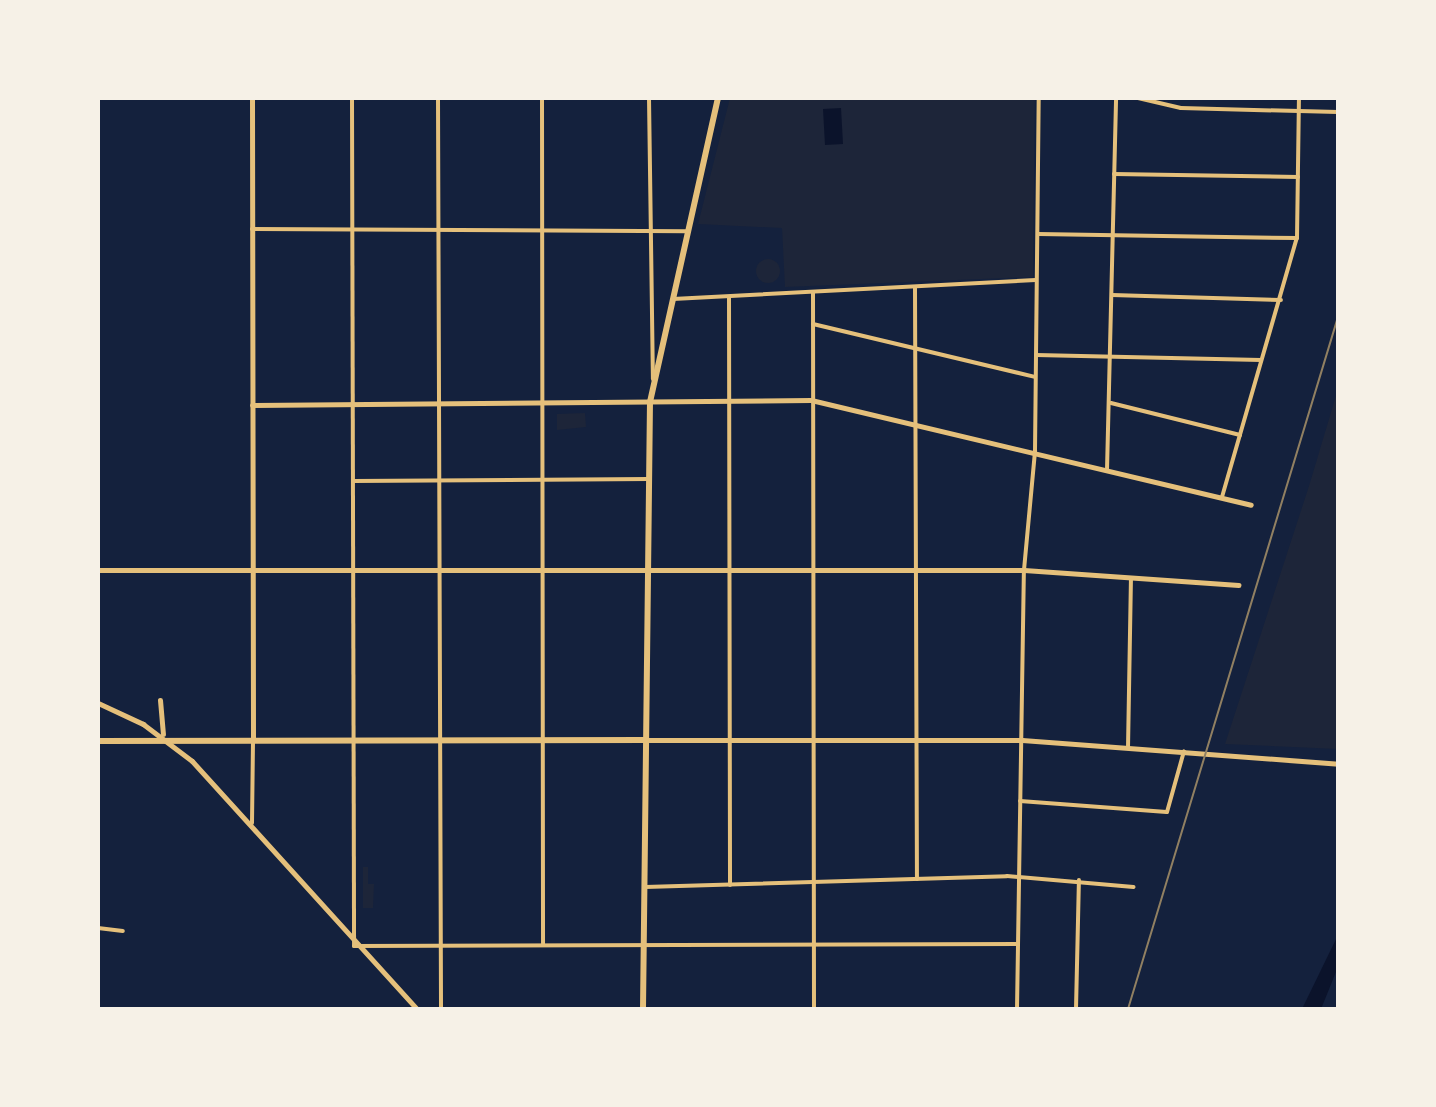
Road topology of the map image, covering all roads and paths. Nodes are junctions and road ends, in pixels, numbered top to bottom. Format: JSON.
{"nodes":[{"id":1,"x":252,"y":98,"type":"edge"},
{"id":2,"x":352,"y":98,"type":"edge"},
{"id":3,"x":438,"y":98,"type":"edge"},
{"id":4,"x":542,"y":98,"type":"edge"},
{"id":5,"x":649,"y":98,"type":"edge"},
{"id":6,"x":718,"y":98,"type":"edge"},
{"id":7,"x":1039,"y":98,"type":"edge"},
{"id":8,"x":1116,"y":98,"type":"edge"},
{"id":9,"x":1138,"y":98,"type":"edge"},
{"id":10,"x":1299,"y":98,"type":"edge"},
{"id":11,"x":1299,"y":110,"type":"junction"},
{"id":12,"x":1338,"y":112,"type":"edge"},
{"id":13,"x":1114,"y":174,"type":"junction"},
{"id":14,"x":1298,"y":177,"type":"junction"},
{"id":15,"x":541,"y":228,"type":"junction"},
{"id":16,"x":252,"y":229,"type":"junction"},
{"id":17,"x":352,"y":229,"type":"junction"},
{"id":18,"x":439,"y":229,"type":"junction"},
{"id":19,"x":649,"y":229,"type":"junction"},
{"id":20,"x":687,"y":231,"type":"junction"},
{"id":21,"x":1038,"y":234,"type":"junction"},
{"id":22,"x":1113,"y":236,"type":"junction"},
{"id":23,"x":1297,"y":238,"type":"junction"},
{"id":24,"x":1036,"y":280,"type":"junction"},
{"id":25,"x":915,"y":288,"type":"junction"},
{"id":26,"x":813,"y":292,"type":"junction"},
{"id":27,"x":1112,"y":295,"type":"junction"},
{"id":28,"x":729,"y":297,"type":"junction"},
{"id":29,"x":673,"y":299,"type":"junction"},
{"id":30,"x":1281,"y":300,"type":"junction"},
{"id":31,"x":813,"y":324,"type":"junction"},
{"id":32,"x":915,"y":348,"type":"junction"},
{"id":33,"x":1036,"y":355,"type":"junction"},
{"id":34,"x":1111,"y":358,"type":"junction"},
{"id":35,"x":1261,"y":360,"type":"junction"},
{"id":36,"x":1035,"y":377,"type":"junction"},
{"id":37,"x":653,"y":379,"type":"junction"},
{"id":38,"x":731,"y":400,"type":"junction"},
{"id":39,"x":811,"y":400,"type":"junction"},
{"id":40,"x":650,"y":402,"type":"junction"},
{"id":41,"x":352,"y":403,"type":"junction"},
{"id":42,"x":542,"y":403,"type":"junction"},
{"id":43,"x":1111,"y":403,"type":"junction"},
{"id":44,"x":441,"y":404,"type":"junction"},
{"id":45,"x":252,"y":405,"type":"junction"},
{"id":46,"x":915,"y":422,"type":"junction"},
{"id":47,"x":1240,"y":435,"type":"junction"},
{"id":48,"x":1035,"y":451,"type":"junction"},
{"id":49,"x":1107,"y":470,"type":"junction"},
{"id":50,"x":542,"y":479,"type":"junction"},
{"id":51,"x":649,"y":479,"type":"junction"},
{"id":52,"x":439,"y":480,"type":"junction"},
{"id":53,"x":353,"y":481,"type":"junction"},
{"id":54,"x":1222,"y":497,"type":"junction"},
{"id":55,"x":1251,"y":505,"type":"dead end"},
{"id":56,"x":916,"y":568,"type":"junction"},
{"id":57,"x":648,"y":569,"type":"junction"},
{"id":58,"x":812,"y":569,"type":"junction"},
{"id":59,"x":98,"y":570,"type":"edge"},
{"id":60,"x":439,"y":570,"type":"junction"},
{"id":61,"x":543,"y":570,"type":"junction"},
{"id":62,"x":730,"y":570,"type":"junction"},
{"id":63,"x":1024,"y":570,"type":"junction"},
{"id":64,"x":252,"y":571,"type":"junction"},
{"id":65,"x":353,"y":571,"type":"junction"},
{"id":66,"x":1131,"y":578,"type":"junction"},
{"id":67,"x":1238,"y":585,"type":"dead end"},
{"id":68,"x":160,"y":700,"type":"dead end"},
{"id":69,"x":98,"y":703,"type":"edge"},
{"id":70,"x":542,"y":738,"type":"junction"},
{"id":71,"x":814,"y":738,"type":"junction"},
{"id":72,"x":353,"y":739,"type":"junction"},
{"id":73,"x":917,"y":739,"type":"junction"},
{"id":74,"x":169,"y":740,"type":"junction"},
{"id":75,"x":253,"y":740,"type":"junction"},
{"id":76,"x":440,"y":740,"type":"junction"},
{"id":77,"x":646,"y":740,"type":"junction"},
{"id":78,"x":729,"y":740,"type":"junction"},
{"id":79,"x":1022,"y":740,"type":"junction"},
{"id":80,"x":98,"y":741,"type":"edge"},
{"id":81,"x":1128,"y":748,"type":"junction"},
{"id":82,"x":1184,"y":751,"type":"junction"},
{"id":83,"x":1338,"y":764,"type":"edge"},
{"id":84,"x":1019,"y":801,"type":"junction"},
{"id":85,"x":252,"y":823,"type":"junction"},
{"id":86,"x":1020,"y":878,"type":"junction"},
{"id":87,"x":917,"y":879,"type":"junction"},
{"id":88,"x":1079,"y":880,"type":"junction"},
{"id":89,"x":814,"y":882,"type":"junction"},
{"id":90,"x":730,"y":885,"type":"junction"},
{"id":91,"x":644,"y":887,"type":"junction"},
{"id":92,"x":1134,"y":887,"type":"dead end"},
{"id":93,"x":98,"y":928,"type":"edge"},
{"id":94,"x":123,"y":931,"type":"dead end"},
{"id":95,"x":439,"y":943,"type":"junction"},
{"id":96,"x":643,"y":944,"type":"junction"},
{"id":97,"x":813,"y":944,"type":"junction"},
{"id":98,"x":1018,"y":944,"type":"junction"},
{"id":99,"x":543,"y":945,"type":"junction"},
{"id":100,"x":354,"y":946,"type":"junction"},
{"id":101,"x":417,"y":1009,"type":"edge"},
{"id":102,"x":441,"y":1009,"type":"edge"},
{"id":103,"x":643,"y":1009,"type":"edge"},
{"id":104,"x":814,"y":1009,"type":"edge"},
{"id":105,"x":1017,"y":1009,"type":"edge"},
{"id":106,"x":1076,"y":1009,"type":"edge"}],
"edges":[{"from":1,"to":16,"type":"street"},
{"from":2,"to":17,"type":"street"},
{"from":3,"to":18,"type":"street"},
{"from":4,"to":15,"type":"street"},
{"from":5,"to":19,"type":"street"},
{"from":6,"to":20,"type":"main road"},
{"from":7,"to":21,"type":"street"},
{"from":8,"to":13,"type":"street"},
{"from":9,"to":11,"type":"street"},
{"from":10,"to":11,"type":"street"},
{"from":11,"to":12,"type":"street"},
{"from":11,"to":14,"type":"street"},
{"from":13,"to":14,"type":"street"},
{"from":13,"to":22,"type":"street"},
{"from":14,"to":23,"type":"street"},
{"from":15,"to":18,"type":"street"},
{"from":15,"to":19,"type":"street"},
{"from":15,"to":42,"type":"street"},
{"from":16,"to":17,"type":"street"},
{"from":16,"to":45,"type":"street"},
{"from":17,"to":18,"type":"street"},
{"from":17,"to":41,"type":"street"},
{"from":18,"to":44,"type":"street"},
{"from":19,"to":20,"type":"street"},
{"from":19,"to":37,"type":"street"},
{"from":20,"to":29,"type":"main road"},
{"from":21,"to":22,"type":"street"},
{"from":21,"to":24,"type":"street"},
{"from":22,"to":23,"type":"street"},
{"from":22,"to":27,"type":"street"},
{"from":23,"to":30,"type":"street"},
{"from":24,"to":25,"type":"street"},
{"from":24,"to":33,"type":"street"},
{"from":25,"to":26,"type":"street"},
{"from":25,"to":32,"type":"street"},
{"from":26,"to":28,"type":"street"},
{"from":26,"to":31,"type":"street"},
{"from":27,"to":30,"type":"street"},
{"from":27,"to":34,"type":"street"},
{"from":28,"to":29,"type":"street"},
{"from":28,"to":38,"type":"street"},
{"from":29,"to":37,"type":"main road"},
{"from":30,"to":35,"type":"street"},
{"from":31,"to":32,"type":"street"},
{"from":31,"to":39,"type":"street"},
{"from":32,"to":36,"type":"street"},
{"from":32,"to":46,"type":"street"},
{"from":33,"to":34,"type":"street"},
{"from":33,"to":36,"type":"street"},
{"from":34,"to":35,"type":"street"},
{"from":34,"to":43,"type":"street"},
{"from":35,"to":47,"type":"street"},
{"from":36,"to":48,"type":"street"},
{"from":37,"to":40,"type":"main road"},
{"from":38,"to":39,"type":"street"},
{"from":38,"to":40,"type":"street"},
{"from":38,"to":62,"type":"street"},
{"from":39,"to":46,"type":"street"},
{"from":39,"to":58,"type":"street"},
{"from":40,"to":42,"type":"street"},
{"from":40,"to":51,"type":"main road"},
{"from":41,"to":44,"type":"street"},
{"from":41,"to":45,"type":"street"},
{"from":41,"to":53,"type":"street"},
{"from":42,"to":44,"type":"street"},
{"from":42,"to":50,"type":"street"},
{"from":43,"to":47,"type":"street"},
{"from":43,"to":49,"type":"street"},
{"from":44,"to":52,"type":"street"},
{"from":45,"to":64,"type":"street"},
{"from":46,"to":48,"type":"street"},
{"from":46,"to":56,"type":"street"},
{"from":47,"to":54,"type":"street"},
{"from":48,"to":49,"type":"street"},
{"from":48,"to":63,"type":"street"},
{"from":49,"to":54,"type":"street"},
{"from":50,"to":51,"type":"street"},
{"from":50,"to":52,"type":"street"},
{"from":50,"to":61,"type":"street"},
{"from":51,"to":57,"type":"main road"},
{"from":52,"to":53,"type":"street"},
{"from":52,"to":60,"type":"street"},
{"from":53,"to":65,"type":"street"},
{"from":54,"to":55,"type":"street"},
{"from":56,"to":58,"type":"street"},
{"from":56,"to":63,"type":"street"},
{"from":56,"to":73,"type":"street"},
{"from":57,"to":61,"type":"street"},
{"from":57,"to":62,"type":"street"},
{"from":57,"to":77,"type":"main road"},
{"from":58,"to":62,"type":"street"},
{"from":58,"to":71,"type":"street"},
{"from":59,"to":64,"type":"street"},
{"from":60,"to":61,"type":"street"},
{"from":60,"to":65,"type":"street"},
{"from":60,"to":76,"type":"street"},
{"from":61,"to":70,"type":"street"},
{"from":62,"to":78,"type":"street"},
{"from":63,"to":66,"type":"street"},
{"from":63,"to":79,"type":"street"},
{"from":64,"to":65,"type":"street"},
{"from":64,"to":75,"type":"street"},
{"from":65,"to":72,"type":"street"},
{"from":66,"to":67,"type":"street"},
{"from":66,"to":81,"type":"street"},
{"from":68,"to":74,"type":"street"},
{"from":69,"to":74,"type":"street"},
{"from":70,"to":76,"type":"main road"},
{"from":70,"to":77,"type":"main road"},
{"from":70,"to":99,"type":"street"},
{"from":71,"to":73,"type":"street"},
{"from":71,"to":78,"type":"street"},
{"from":71,"to":89,"type":"street"},
{"from":72,"to":75,"type":"main road"},
{"from":72,"to":76,"type":"main road"},
{"from":72,"to":100,"type":"street"},
{"from":73,"to":79,"type":"street"},
{"from":73,"to":87,"type":"street"},
{"from":74,"to":75,"type":"main road"},
{"from":74,"to":80,"type":"main road"},
{"from":74,"to":85,"type":"street"},
{"from":75,"to":85,"type":"street"},
{"from":76,"to":95,"type":"street"},
{"from":77,"to":78,"type":"street"},
{"from":77,"to":91,"type":"main road"},
{"from":78,"to":90,"type":"street"},
{"from":79,"to":81,"type":"street"},
{"from":79,"to":84,"type":"street"},
{"from":81,"to":82,"type":"street"},
{"from":82,"to":83,"type":"street"},
{"from":82,"to":84,"type":"street"},
{"from":84,"to":86,"type":"street"},
{"from":85,"to":100,"type":"street"},
{"from":86,"to":87,"type":"street"},
{"from":86,"to":88,"type":"street"},
{"from":86,"to":98,"type":"street"},
{"from":87,"to":89,"type":"street"},
{"from":88,"to":92,"type":"street"},
{"from":88,"to":106,"type":"street"},
{"from":89,"to":90,"type":"street"},
{"from":89,"to":97,"type":"street"},
{"from":90,"to":91,"type":"street"},
{"from":91,"to":96,"type":"main road"},
{"from":93,"to":94,"type":"street"},
{"from":95,"to":99,"type":"street"},
{"from":95,"to":100,"type":"street"},
{"from":95,"to":102,"type":"street"},
{"from":96,"to":97,"type":"street"},
{"from":96,"to":99,"type":"street"},
{"from":96,"to":103,"type":"main road"},
{"from":97,"to":98,"type":"street"},
{"from":97,"to":104,"type":"street"},
{"from":98,"to":105,"type":"street"},
{"from":100,"to":101,"type":"street"}]}
